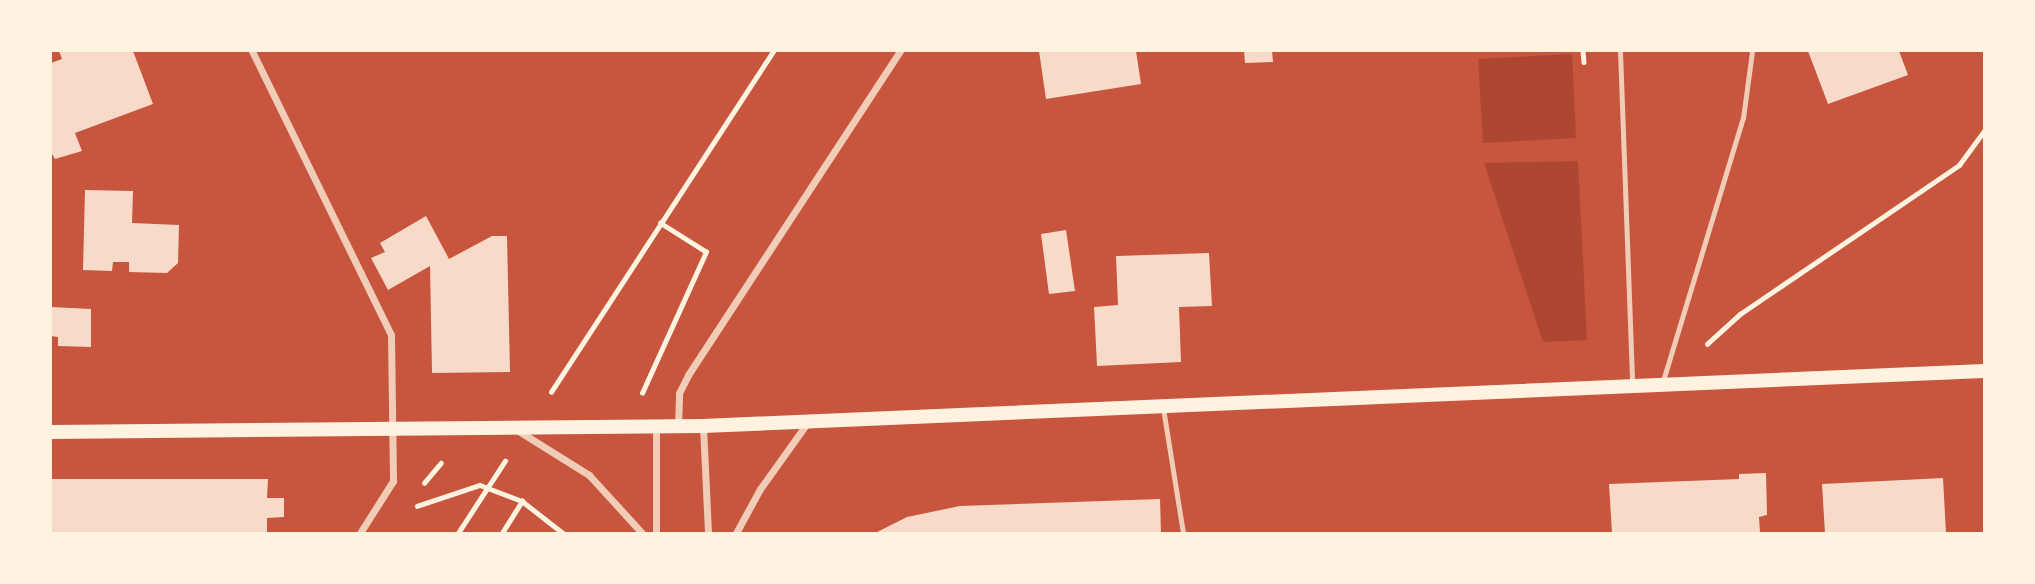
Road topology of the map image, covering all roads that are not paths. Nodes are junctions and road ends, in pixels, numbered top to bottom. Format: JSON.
{"nodes":[{"id":1,"x":252,"y":51,"type":"edge"},
{"id":2,"x":900,"y":51,"type":"edge"},
{"id":3,"x":1620,"y":51,"type":"edge"},
{"id":4,"x":1752,"y":51,"type":"edge"},
{"id":5,"x":1984,"y":371,"type":"edge"},
{"id":6,"x":1661,"y":388,"type":"junction"},
{"id":7,"x":1632,"y":389,"type":"junction"},
{"id":8,"x":1163,"y":408,"type":"junction"},
{"id":9,"x":809,"y":421,"type":"junction"},
{"id":10,"x":678,"y":426,"type":"junction"},
{"id":11,"x":703,"y":426,"type":"junction"},
{"id":12,"x":656,"y":427,"type":"junction"},
{"id":13,"x":517,"y":430,"type":"junction"},
{"id":14,"x":51,"y":432,"type":"edge"},
{"id":15,"x":392,"y":432,"type":"junction"},
{"id":16,"x":360,"y":533,"type":"edge"},
{"id":17,"x":642,"y":533,"type":"edge"},
{"id":18,"x":656,"y":533,"type":"edge"},
{"id":19,"x":708,"y":533,"type":"edge"},
{"id":20,"x":736,"y":533,"type":"edge"},
{"id":21,"x":1183,"y":533,"type":"edge"}],
"edges":[{"from":1,"to":15,"type":"street"},
{"from":2,"to":10,"type":"street"},
{"from":3,"to":7,"type":"lane"},
{"from":4,"to":6,"type":"lane"},
{"from":5,"to":6,"type":"main road"},
{"from":6,"to":7,"type":"main road"},
{"from":7,"to":8,"type":"main road"},
{"from":8,"to":9,"type":"main road"},
{"from":8,"to":21,"type":"lane"},
{"from":9,"to":11,"type":"main road"},
{"from":9,"to":20,"type":"street"},
{"from":10,"to":11,"type":"main road"},
{"from":10,"to":12,"type":"main road"},
{"from":11,"to":19,"type":"street"},
{"from":12,"to":13,"type":"main road"},
{"from":12,"to":18,"type":"street"},
{"from":13,"to":15,"type":"main road"},
{"from":13,"to":17,"type":"street"},
{"from":14,"to":15,"type":"main road"},
{"from":15,"to":16,"type":"street"}]}
